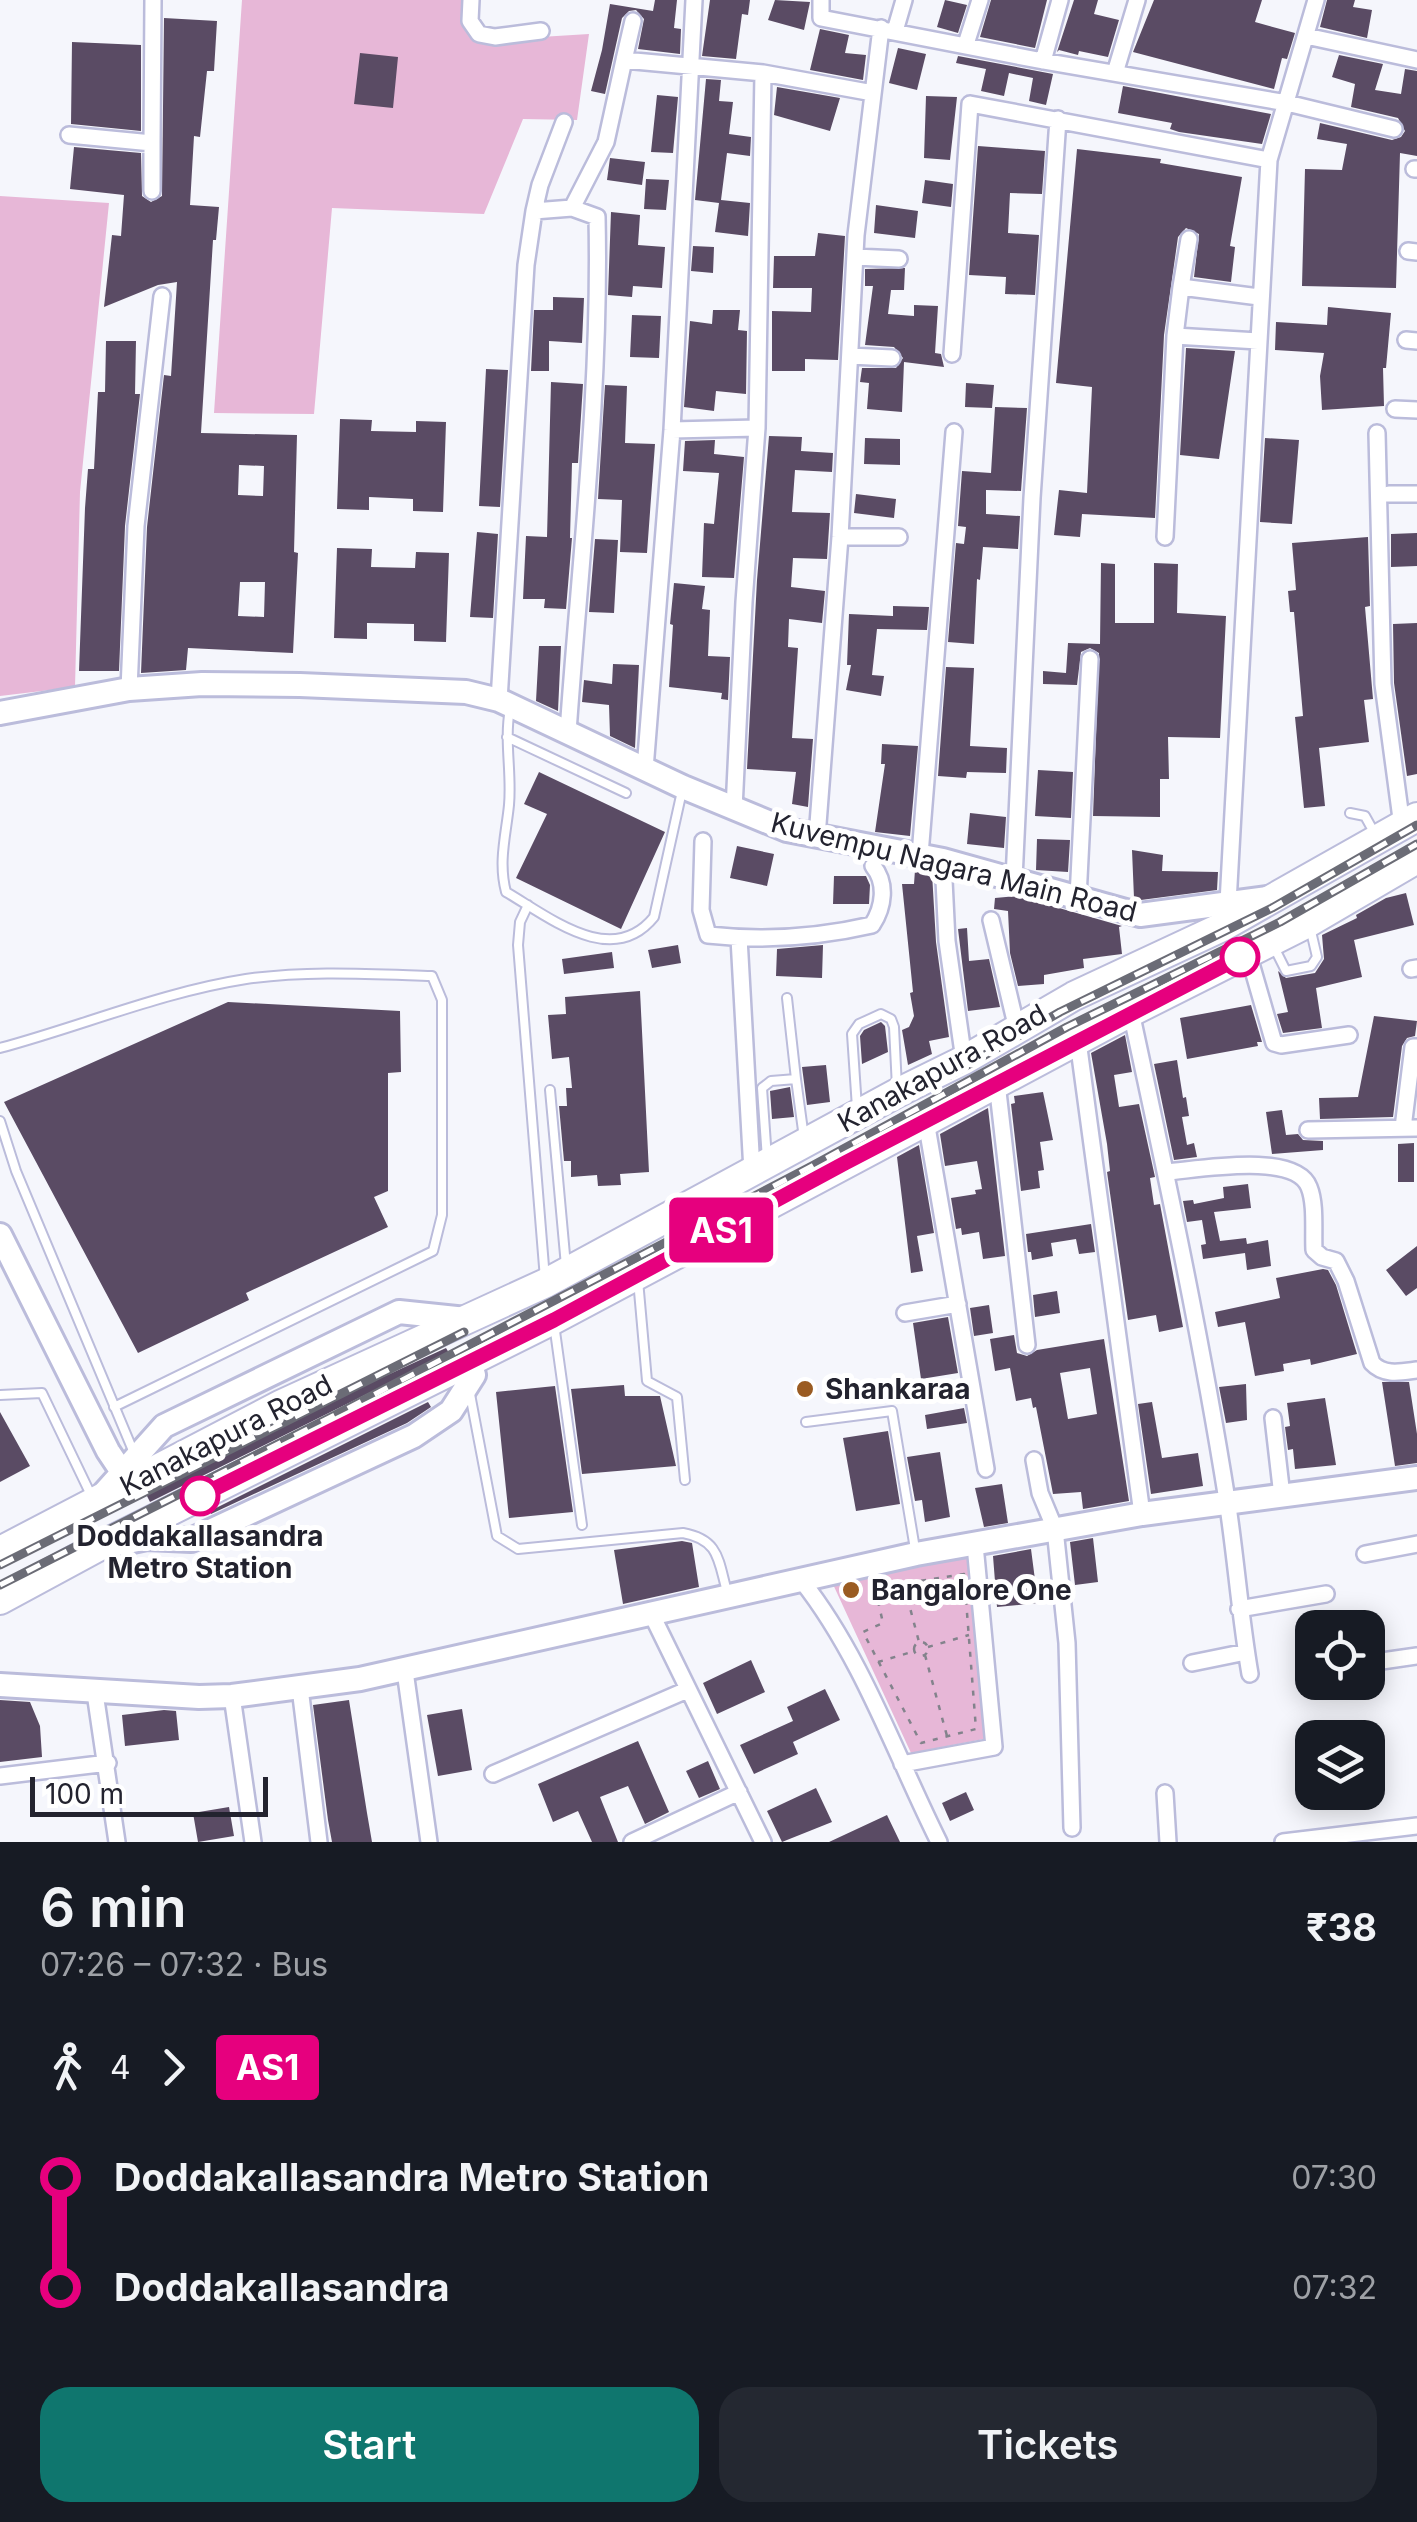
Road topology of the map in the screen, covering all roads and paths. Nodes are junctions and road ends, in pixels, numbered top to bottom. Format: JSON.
{"nodes":[{"id":1,"x":154,"y":0,"type":"edge"},
{"id":2,"x":470,"y":0,"type":"edge"},
{"id":3,"x":694,"y":0,"type":"edge"},
{"id":4,"x":821,"y":0,"type":"edge"},
{"id":5,"x":904,"y":0,"type":"edge"},
{"id":6,"x":980,"y":0,"type":"edge"},
{"id":7,"x":1060,"y":0,"type":"edge"},
{"id":8,"x":1137,"y":0,"type":"edge"},
{"id":9,"x":1316,"y":0,"type":"edge"},
{"id":10,"x":632,"y":21,"type":"dead end"},
{"id":11,"x":888,"y":30,"type":"junction"},
{"id":12,"x":541,"y":32,"type":"dead end"},
{"id":13,"x":1306,"y":36,"type":"junction"},
{"id":14,"x":966,"y":44,"type":"junction"},
{"id":15,"x":624,"y":60,"type":"junction"},
{"id":16,"x":1417,"y":60,"type":"edge"},
{"id":17,"x":1042,"y":61,"type":"junction"},
{"id":18,"x":692,"y":66,"type":"junction"},
{"id":19,"x":763,"y":74,"type":"junction"},
{"id":20,"x":1115,"y":74,"type":"junction"},
{"id":21,"x":873,"y":93,"type":"junction"},
{"id":22,"x":1287,"y":102,"type":"junction"},
{"id":23,"x":1058,"y":119,"type":"junction"},
{"id":24,"x":564,"y":122,"type":"dead end"},
{"id":25,"x":1394,"y":129,"type":"dead end"},
{"id":26,"x":69,"y":134,"type":"dead end"},
{"id":27,"x":152,"y":143,"type":"junction"},
{"id":28,"x":1269,"y":160,"type":"junction"},
{"id":29,"x":152,"y":191,"type":"dead end"},
{"id":30,"x":572,"y":208,"type":"junction"},
{"id":31,"x":534,"y":210,"type":"junction"},
{"id":32,"x":1188,"y":239,"type":"dead end"},
{"id":33,"x":855,"y":256,"type":"junction"},
{"id":34,"x":900,"y":259,"type":"dead end"},
{"id":35,"x":1181,"y":288,"type":"junction"},
{"id":36,"x":162,"y":296,"type":"dead end"},
{"id":37,"x":1259,"y":298,"type":"junction"},
{"id":38,"x":1175,"y":336,"type":"junction"},
{"id":39,"x":1258,"y":340,"type":"junction"},
{"id":40,"x":952,"y":354,"type":"dead end"},
{"id":41,"x":850,"y":356,"type":"junction"},
{"id":42,"x":892,"y":358,"type":"dead end"},
{"id":43,"x":1395,"y":409,"type":"dead end"},
{"id":44,"x":1417,"y":410,"type":"edge"},
{"id":45,"x":757,"y":428,"type":"junction"},
{"id":46,"x":672,"y":430,"type":"junction"},
{"id":47,"x":954,"y":432,"type":"dead end"},
{"id":48,"x":1377,"y":433,"type":"dead end"},
{"id":49,"x":1389,"y":494,"type":"dead end"},
{"id":50,"x":1417,"y":494,"type":"edge"},
{"id":51,"x":840,"y":537,"type":"junction"},
{"id":52,"x":900,"y":537,"type":"dead end"},
{"id":53,"x":1165,"y":537,"type":"dead end"},
{"id":54,"x":1090,"y":659,"type":"dead end"},
{"id":55,"x":129,"y":688,"type":"junction"},
{"id":56,"x":505,"y":703,"type":"junction"},
{"id":57,"x":0,"y":713,"type":"edge"},
{"id":58,"x":568,"y":732,"type":"junction"},
{"id":59,"x":507,"y":738,"type":"junction"},
{"id":60,"x":645,"y":768,"type":"junction"},
{"id":61,"x":682,"y":787,"type":"junction"},
{"id":62,"x":626,"y":793,"type":"dead end"},
{"id":63,"x":734,"y":809,"type":"junction"},
{"id":64,"x":1350,"y":813,"type":"dead end"},
{"id":65,"x":1399,"y":828,"type":"edge"},
{"id":66,"x":817,"y":836,"type":"junction"},
{"id":67,"x":704,"y":842,"type":"dead end"},
{"id":68,"x":932,"y":857,"type":"junction"},
{"id":69,"x":1417,"y":859,"type":"edge"},
{"id":70,"x":874,"y":866,"type":"dead end"},
{"id":71,"x":1014,"y":879,"type":"junction"},
{"id":72,"x":1078,"y":898,"type":"junction"},
{"id":73,"x":1276,"y":898,"type":"junction"},
{"id":74,"x":1228,"y":903,"type":"junction"},
{"id":75,"x":528,"y":905,"type":"junction"},
{"id":76,"x":991,"y":920,"type":"dead end"},
{"id":77,"x":1309,"y":922,"type":"junction"},
{"id":78,"x":739,"y":938,"type":"junction"},
{"id":79,"x":1260,"y":947,"type":"junction"},
{"id":80,"x":787,"y":998,"type":"dead end"},
{"id":81,"x":1131,"y":1012,"type":"junction"},
{"id":82,"x":1017,"y":1029,"type":"junction"},
{"id":83,"x":1349,"y":1036,"type":"dead end"},
{"id":84,"x":1078,"y":1041,"type":"junction"},
{"id":85,"x":1417,"y":1047,"type":"edge"},
{"id":86,"x":0,"y":1048,"type":"edge"},
{"id":87,"x":964,"y":1060,"type":"junction"},
{"id":88,"x":796,"y":1079,"type":"junction"},
{"id":89,"x":997,"y":1084,"type":"junction"},
{"id":90,"x":550,"y":1090,"type":"dead end"},
{"id":91,"x":897,"y":1092,"type":"junction"},
{"id":92,"x":858,"y":1114,"type":"junction"},
{"id":93,"x":0,"y":1121,"type":"edge"},
{"id":94,"x":926,"y":1121,"type":"junction"},
{"id":95,"x":1410,"y":1128,"type":"edge"},
{"id":96,"x":1308,"y":1130,"type":"dead end"},
{"id":97,"x":816,"y":1137,"type":"junction"},
{"id":98,"x":845,"y":1163,"type":"junction"},
{"id":99,"x":760,"y":1167,"type":"junction"},
{"id":100,"x":1166,"y":1172,"type":"junction"},
{"id":101,"x":3,"y":1248,"type":"edge"},
{"id":102,"x":637,"y":1275,"type":"junction"},
{"id":103,"x":556,"y":1277,"type":"junction"},
{"id":104,"x":958,"y":1304,"type":"junction"},
{"id":105,"x":905,"y":1313,"type":"dead end"},
{"id":106,"x":468,"y":1319,"type":"junction"},
{"id":107,"x":554,"y":1320,"type":"junction"},
{"id":108,"x":1027,"y":1345,"type":"dead end"},
{"id":109,"x":1417,"y":1370,"type":"edge"},
{"id":110,"x":468,"y":1373,"type":"junction"},
{"id":111,"x":0,"y":1395,"type":"edge"},
{"id":112,"x":114,"y":1408,"type":"junction"},
{"id":113,"x":1273,"y":1418,"type":"dead end"},
{"id":114,"x":806,"y":1422,"type":"dead end"},
{"id":115,"x":1034,"y":1460,"type":"dead end"},
{"id":116,"x":129,"y":1465,"type":"junction"},
{"id":117,"x":986,"y":1469,"type":"dead end"},
{"id":118,"x":1417,"y":1478,"type":"edge"},
{"id":119,"x":685,"y":1480,"type":"dead end"},
{"id":120,"x":1282,"y":1496,"type":"junction"},
{"id":121,"x":94,"y":1502,"type":"junction"},
{"id":122,"x":1228,"y":1503,"type":"junction"},
{"id":123,"x":1142,"y":1514,"type":"junction"},
{"id":124,"x":582,"y":1525,"type":"dead end"},
{"id":125,"x":1055,"y":1529,"type":"junction"},
{"id":126,"x":1417,"y":1544,"type":"edge"},
{"id":127,"x":975,"y":1545,"type":"junction"},
{"id":128,"x":98,"y":1547,"type":"junction"},
{"id":129,"x":0,"y":1551,"type":"edge"},
{"id":130,"x":916,"y":1554,"type":"junction"},
{"id":131,"x":1365,"y":1554,"type":"dead end"},
{"id":132,"x":802,"y":1581,"type":"junction"},
{"id":133,"x":904,"y":1584,"type":"junction"},
{"id":134,"x":1326,"y":1594,"type":"dead end"},
{"id":135,"x":728,"y":1598,"type":"junction"},
{"id":136,"x":0,"y":1600,"type":"edge"},
{"id":137,"x":1238,"y":1608,"type":"junction"},
{"id":138,"x":650,"y":1611,"type":"junction"},
{"id":139,"x":969,"y":1635,"type":"junction"},
{"id":140,"x":919,"y":1642,"type":"junction"},
{"id":141,"x":928,"y":1647,"type":"junction"},
{"id":142,"x":915,"y":1652,"type":"junction"},
{"id":143,"x":1246,"y":1652,"type":"junction"},
{"id":144,"x":925,"y":1655,"type":"junction"},
{"id":145,"x":1417,"y":1656,"type":"edge"},
{"id":146,"x":1385,"y":1661,"type":"edge"},
{"id":147,"x":878,"y":1662,"type":"junction"},
{"id":148,"x":1192,"y":1663,"type":"dead end"},
{"id":149,"x":853,"y":1664,"type":"junction"},
{"id":150,"x":405,"y":1670,"type":"junction"},
{"id":151,"x":1250,"y":1674,"type":"dead end"},
{"id":152,"x":0,"y":1685,"type":"edge"},
{"id":153,"x":300,"y":1688,"type":"junction"},
{"id":154,"x":687,"y":1690,"type":"junction"},
{"id":155,"x":96,"y":1693,"type":"junction"},
{"id":156,"x":232,"y":1696,"type":"junction"},
{"id":157,"x":947,"y":1736,"type":"junction"},
{"id":158,"x":108,"y":1763,"type":"junction"},
{"id":159,"x":902,"y":1764,"type":"junction"},
{"id":160,"x":493,"y":1774,"type":"dead end"},
{"id":161,"x":0,"y":1776,"type":"edge"},
{"id":162,"x":739,"y":1792,"type":"junction"},
{"id":163,"x":1165,"y":1792,"type":"dead end"},
{"id":164,"x":1417,"y":1826,"type":"edge"},
{"id":165,"x":1072,"y":1828,"type":"dead end"},
{"id":166,"x":1317,"y":1840,"type":"edge"},
{"id":167,"x":935,"y":1841,"type":"edge"},
{"id":168,"x":118,"y":1842,"type":"edge"},
{"id":169,"x":253,"y":1842,"type":"edge"},
{"id":170,"x":319,"y":1842,"type":"edge"},
{"id":171,"x":429,"y":1842,"type":"edge"},
{"id":172,"x":632,"y":1842,"type":"edge"},
{"id":173,"x":764,"y":1842,"type":"edge"},
{"id":174,"x":1168,"y":1842,"type":"edge"},
{"id":175,"x":1283,"y":1842,"type":"edge"}],
"edges":[{"from":1,"to":27,"type":"street"},
{"from":2,"to":12,"type":"street"},
{"from":3,"to":18,"type":"street"},
{"from":4,"to":11,"type":"street"},
{"from":5,"to":11,"type":"street"},
{"from":6,"to":14,"type":"street"},
{"from":7,"to":17,"type":"street"},
{"from":8,"to":20,"type":"street"},
{"from":9,"to":13,"type":"street"},
{"from":10,"to":15,"type":"street"},
{"from":11,"to":14,"type":"street"},
{"from":11,"to":21,"type":"street"},
{"from":13,"to":16,"type":"street"},
{"from":13,"to":22,"type":"street"},
{"from":14,"to":17,"type":"street"},
{"from":15,"to":18,"type":"street"},
{"from":15,"to":30,"type":"street"},
{"from":17,"to":20,"type":"street"},
{"from":18,"to":19,"type":"street"},
{"from":18,"to":46,"type":"street"},
{"from":19,"to":21,"type":"street"},
{"from":19,"to":45,"type":"street"},
{"from":20,"to":22,"type":"street"},
{"from":21,"to":33,"type":"street"},
{"from":22,"to":25,"type":"street"},
{"from":22,"to":28,"type":"street"},
{"from":23,"to":28,"type":"street"},
{"from":23,"to":40,"type":"street"},
{"from":23,"to":71,"type":"street"},
{"from":24,"to":31,"type":"street"},
{"from":26,"to":27,"type":"street"},
{"from":27,"to":29,"type":"street"},
{"from":28,"to":37,"type":"street"},
{"from":30,"to":31,"type":"street"},
{"from":30,"to":58,"type":"street"},
{"from":31,"to":56,"type":"street"},
{"from":32,"to":35,"type":"street"},
{"from":33,"to":34,"type":"street"},
{"from":33,"to":41,"type":"street"},
{"from":35,"to":37,"type":"street"},
{"from":35,"to":38,"type":"street"},
{"from":36,"to":55,"type":"street"},
{"from":37,"to":39,"type":"street"},
{"from":38,"to":39,"type":"street"},
{"from":38,"to":53,"type":"street"},
{"from":39,"to":74,"type":"street"},
{"from":41,"to":42,"type":"street"},
{"from":41,"to":51,"type":"street"},
{"from":43,"to":44,"type":"street"},
{"from":45,"to":46,"type":"street"},
{"from":45,"to":63,"type":"street"},
{"from":46,"to":60,"type":"street"},
{"from":47,"to":68,"type":"street"},
{"from":48,"to":65,"type":"street"},
{"from":49,"to":50,"type":"street"},
{"from":51,"to":52,"type":"street"},
{"from":51,"to":66,"type":"street"},
{"from":54,"to":72,"type":"street"},
{"from":55,"to":56,"type":"street","name":"Kuvempu Nagara Main Road"},
{"from":55,"to":57,"type":"street","name":"Kuvempu Nagara Main Road"},
{"from":56,"to":58,"type":"street","name":"Kuvempu Nagara Main Road"},
{"from":56,"to":59,"type":"lane"},
{"from":58,"to":60,"type":"street","name":"Kuvempu Nagara Main Road"},
{"from":59,"to":62,"type":"lane"},
{"from":59,"to":75,"type":"lane"},
{"from":60,"to":61,"type":"street","name":"Kuvempu Nagara Main Road"},
{"from":61,"to":63,"type":"street","name":"Kuvempu Nagara Main Road"},
{"from":61,"to":75,"type":"lane"},
{"from":63,"to":66,"type":"street","name":"Kuvempu Nagara Main Road"},
{"from":64,"to":65,"type":"lane"},
{"from":65,"to":73,"type":"highway","name":"Kanakapura Road"},
{"from":66,"to":68,"type":"street","name":"Kuvempu Nagara Main Road"},
{"from":67,"to":78,"type":"street"},
{"from":68,"to":71,"type":"street","name":"Kuvempu Nagara Main Road"},
{"from":68,"to":87,"type":"street"},
{"from":69,"to":77,"type":"highway","name":"Kanakapura Road"},
{"from":70,"to":78,"type":"street"},
{"from":71,"to":72,"type":"street","name":"Kuvempu Nagara Main Road"},
{"from":72,"to":74,"type":"street","name":"Kuvempu Nagara Main Road"},
{"from":73,"to":74,"type":"street","name":"Kuvempu Nagara Main Road"},
{"from":73,"to":82,"type":"highway","name":"Kanakapura Road"},
{"from":75,"to":103,"type":"lane"},
{"from":76,"to":82,"type":"street"},
{"from":77,"to":79,"type":"highway","name":"Kanakapura Road"},
{"from":77,"to":79,"type":"lane"},
{"from":78,"to":99,"type":"street"},
{"from":79,"to":81,"type":"highway","name":"Kanakapura Road"},
{"from":79,"to":83,"type":"street"},
{"from":80,"to":88,"type":"lane"},
{"from":81,"to":84,"type":"highway","name":"Kanakapura Road"},
{"from":81,"to":100,"type":"street"},
{"from":82,"to":87,"type":"highway","name":"Kanakapura Road"},
{"from":84,"to":89,"type":"highway","name":"Kanakapura Road"},
{"from":84,"to":123,"type":"street"},
{"from":85,"to":95,"type":"street"},
{"from":86,"to":112,"type":"lane"},
{"from":87,"to":91,"type":"highway","name":"Kanakapura Road"},
{"from":88,"to":97,"type":"lane"},
{"from":88,"to":99,"type":"lane"},
{"from":89,"to":94,"type":"highway","name":"Kanakapura Road"},
{"from":89,"to":108,"type":"street"},
{"from":90,"to":103,"type":"lane"},
{"from":91,"to":92,"type":"highway","name":"Kanakapura Road"},
{"from":91,"to":92,"type":"lane"},
{"from":92,"to":97,"type":"highway","name":"Kanakapura Road"},
{"from":93,"to":112,"type":"lane"},
{"from":94,"to":98,"type":"highway","name":"Kanakapura Road"},
{"from":94,"to":104,"type":"street"},
{"from":95,"to":96,"type":"street"},
{"from":97,"to":98,"type":"highway"},
{"from":97,"to":99,"type":"highway","name":"Kanakapura Road"},
{"from":98,"to":102,"type":"highway","name":"Kanakapura Road"},
{"from":99,"to":103,"type":"highway","name":"Kanakapura Road"},
{"from":100,"to":109,"type":"street"},
{"from":100,"to":122,"type":"street"},
{"from":101,"to":116,"type":"street"},
{"from":102,"to":107,"type":"highway","name":"Kanakapura Road"},
{"from":102,"to":119,"type":"lane"},
{"from":103,"to":106,"type":"highway","name":"Kanakapura Road"},
{"from":104,"to":105,"type":"street"},
{"from":104,"to":117,"type":"street"},
{"from":106,"to":116,"type":"street","name":"Kanakapura Road"},
{"from":106,"to":121,"type":"highway","name":"Kanakapura Road"},
{"from":107,"to":110,"type":"highway","name":"Kanakapura Road"},
{"from":107,"to":124,"type":"lane"},
{"from":110,"to":128,"type":"highway","name":"Kanakapura Road"},
{"from":110,"to":128,"type":"street","name":"Kanakapura Road"},
{"from":110,"to":135,"type":"lane"},
{"from":111,"to":121,"type":"lane"},
{"from":112,"to":116,"type":"lane"},
{"from":113,"to":120,"type":"street"},
{"from":114,"to":130,"type":"lane"},
{"from":115,"to":125,"type":"street"},
{"from":116,"to":121,"type":"street","name":"Kanakapura Road"},
{"from":118,"to":120,"type":"street"},
{"from":120,"to":122,"type":"street"},
{"from":121,"to":129,"type":"highway","name":"Kanakapura Road"},
{"from":122,"to":123,"type":"street"},
{"from":122,"to":137,"type":"street"},
{"from":123,"to":125,"type":"street"},
{"from":125,"to":127,"type":"street"},
{"from":125,"to":165,"type":"street"},
{"from":126,"to":131,"type":"street"},
{"from":127,"to":130,"type":"street"},
{"from":127,"to":159,"type":"street"},
{"from":128,"to":136,"type":"highway","name":"Kanakapura Road"},
{"from":130,"to":132,"type":"street"},
{"from":132,"to":135,"type":"street"},
{"from":132,"to":149,"type":"street"},
{"from":133,"to":139,"type":"path"},
{"from":133,"to":140,"type":"path"},
{"from":133,"to":147,"type":"path"},
{"from":134,"to":137,"type":"street"},
{"from":135,"to":138,"type":"street"},
{"from":137,"to":143,"type":"street"},
{"from":138,"to":150,"type":"street"},
{"from":138,"to":154,"type":"street"},
{"from":139,"to":141,"type":"path"},
{"from":139,"to":157,"type":"path"},
{"from":140,"to":141,"type":"path"},
{"from":140,"to":142,"type":"path"},
{"from":141,"to":144,"type":"path"},
{"from":142,"to":144,"type":"path"},
{"from":142,"to":147,"type":"path"},
{"from":143,"to":148,"type":"street"},
{"from":143,"to":151,"type":"street"},
{"from":144,"to":157,"type":"path"},
{"from":145,"to":146,"type":"street"},
{"from":147,"to":149,"type":"path"},
{"from":147,"to":157,"type":"path"},
{"from":149,"to":159,"type":"street"},
{"from":150,"to":153,"type":"street"},
{"from":150,"to":171,"type":"street"},
{"from":152,"to":155,"type":"street"},
{"from":153,"to":156,"type":"street"},
{"from":153,"to":170,"type":"street"},
{"from":154,"to":160,"type":"street"},
{"from":154,"to":162,"type":"street"},
{"from":155,"to":156,"type":"street"},
{"from":155,"to":158,"type":"street"},
{"from":156,"to":169,"type":"street"},
{"from":158,"to":161,"type":"street"},
{"from":158,"to":168,"type":"street"},
{"from":159,"to":167,"type":"street"},
{"from":162,"to":172,"type":"street"},
{"from":162,"to":173,"type":"street"},
{"from":163,"to":174,"type":"street"},
{"from":164,"to":166,"type":"street"},
{"from":166,"to":175,"type":"street"}]}
